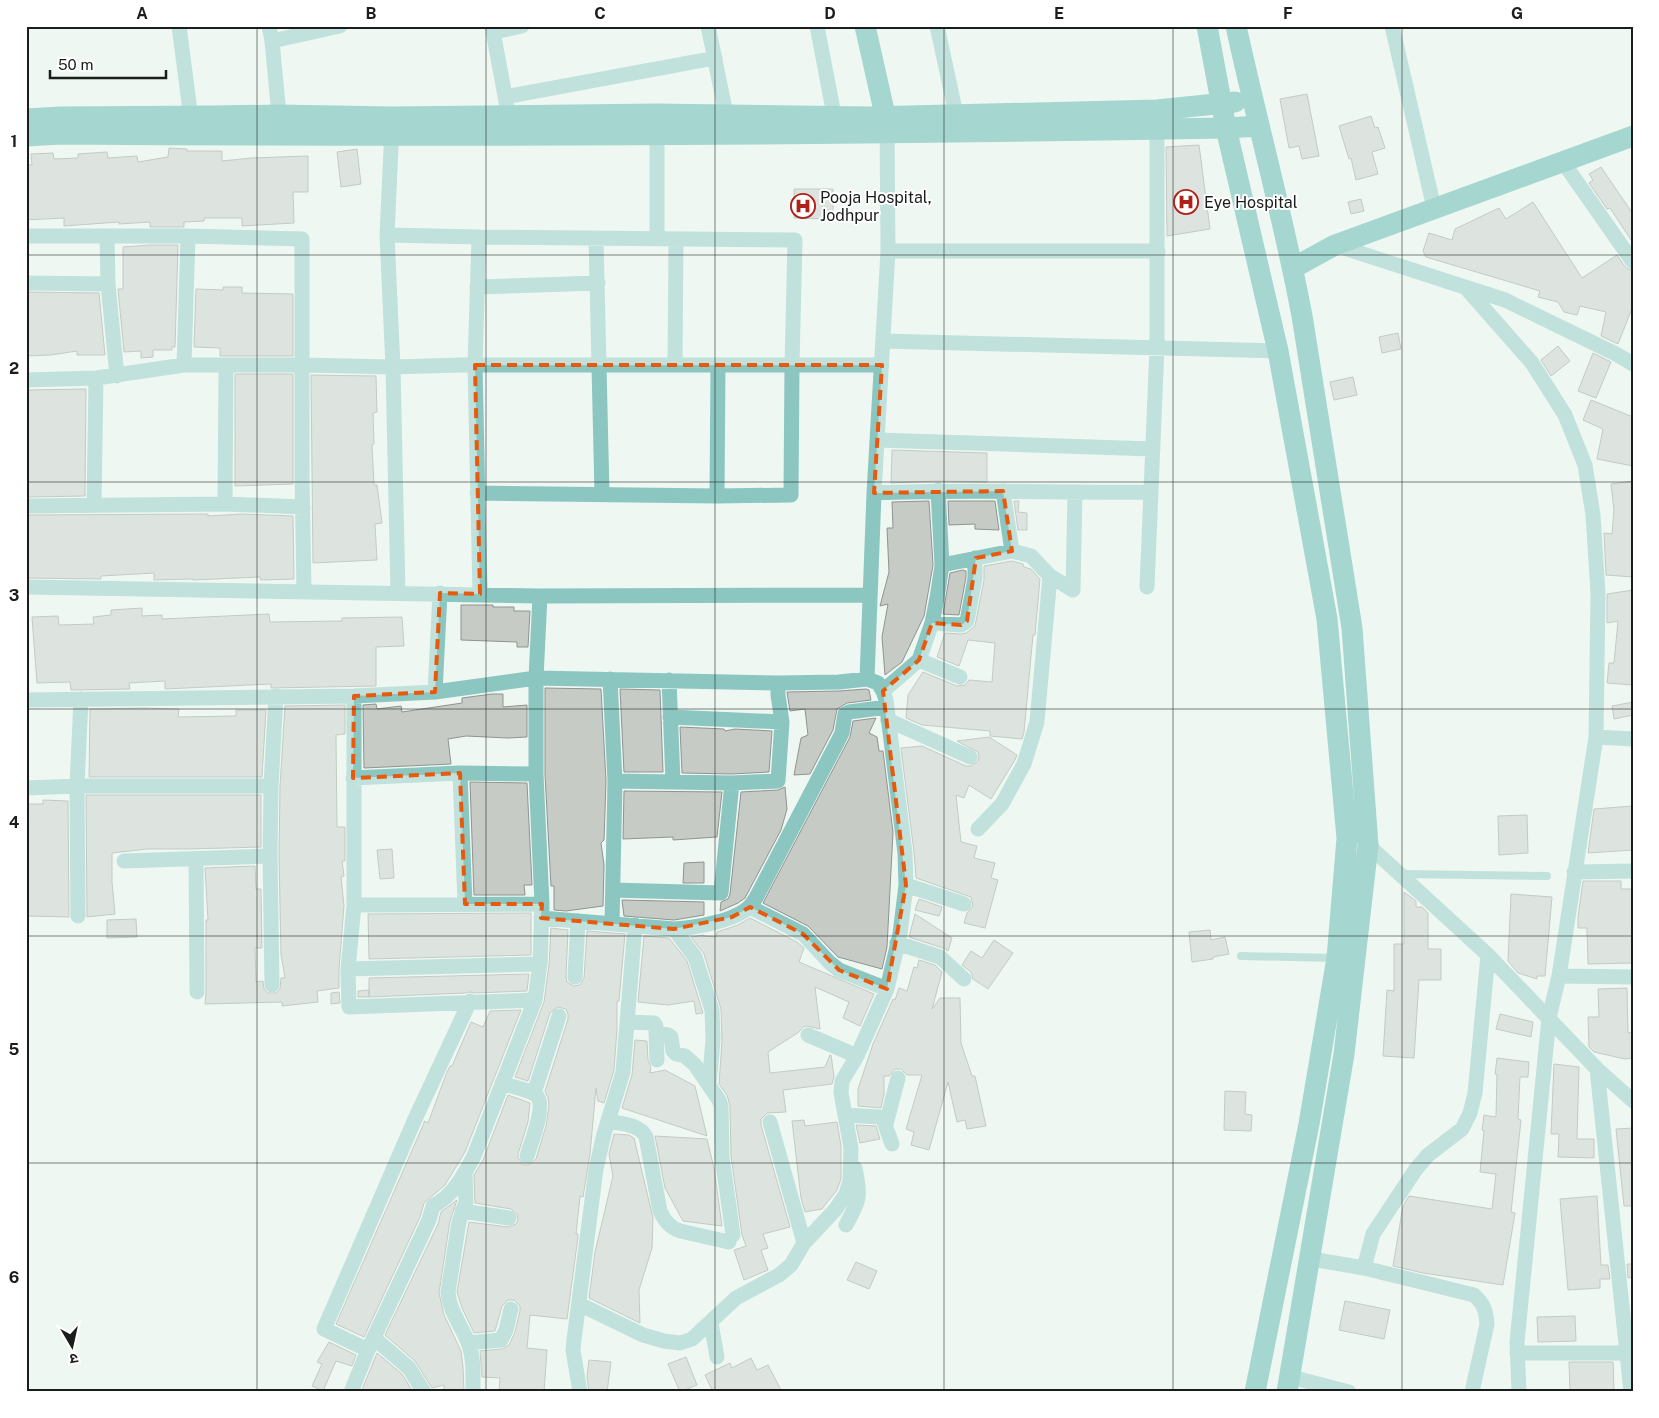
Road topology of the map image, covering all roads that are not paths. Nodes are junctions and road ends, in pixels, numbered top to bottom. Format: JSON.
{"nodes":[{"id":1,"x":179,"y":26,"type":"edge"},
{"id":2,"x":269,"y":26,"type":"edge"},
{"id":3,"x":340,"y":26,"type":"edge"},
{"id":4,"x":522,"y":26,"type":"edge"},
{"id":5,"x":708,"y":26,"type":"edge"},
{"id":6,"x":817,"y":26,"type":"edge"},
{"id":7,"x":865,"y":26,"type":"edge"},
{"id":8,"x":937,"y":26,"type":"edge"},
{"id":9,"x":1207,"y":26,"type":"edge"},
{"id":10,"x":1236,"y":26,"type":"edge"},
{"id":11,"x":1392,"y":26,"type":"edge"},
{"id":12,"x":493,"y":29,"type":"edge"},
{"id":13,"x":272,"y":41,"type":"junction"},
{"id":14,"x":715,"y":58,"type":"junction"},
{"id":15,"x":1252,"y":100,"type":"junction"},
{"id":16,"x":1222,"y":104,"type":"junction"},
{"id":17,"x":507,"y":107,"type":"junction"},
{"id":18,"x":726,"y":114,"type":"junction"},
{"id":19,"x":956,"y":114,"type":"junction"},
{"id":20,"x":279,"y":115,"type":"junction"},
{"id":21,"x":834,"y":115,"type":"junction"},
{"id":22,"x":26,"y":119,"type":"edge"},
{"id":23,"x":887,"y":124,"type":"junction"},
{"id":24,"x":192,"y":126,"type":"junction"},
{"id":25,"x":392,"y":126,"type":"junction"},
{"id":26,"x":1259,"y":126,"type":"junction"},
{"id":27,"x":1226,"y":128,"type":"junction"},
{"id":28,"x":1157,"y":130,"type":"junction"},
{"id":29,"x":657,"y":134,"type":"junction"},
{"id":30,"x":26,"y":136,"type":"edge"},
{"id":31,"x":1633,"y":136,"type":"edge"},
{"id":32,"x":1563,"y":162,"type":"junction"},
{"id":33,"x":1434,"y":208,"type":"junction"},
{"id":34,"x":386,"y":235,"type":"junction"},
{"id":35,"x":26,"y":236,"type":"edge"},
{"id":36,"x":107,"y":236,"type":"junction"},
{"id":37,"x":188,"y":236,"type":"junction"},
{"id":38,"x":478,"y":237,"type":"junction"},
{"id":39,"x":596,"y":238,"type":"junction"},
{"id":40,"x":657,"y":239,"type":"junction"},
{"id":41,"x":676,"y":239,"type":"junction"},
{"id":42,"x":1335,"y":245,"type":"junction"},
{"id":43,"x":888,"y":251,"type":"junction"},
{"id":44,"x":1158,"y":251,"type":"junction"},
{"id":45,"x":1633,"y":262,"type":"edge"},
{"id":46,"x":1293,"y":268,"type":"junction"},
{"id":47,"x":26,"y":283,"type":"edge"},
{"id":48,"x":598,"y":283,"type":"junction"},
{"id":49,"x":108,"y":284,"type":"junction"},
{"id":50,"x":477,"y":287,"type":"junction"},
{"id":51,"x":1466,"y":288,"type":"junction"},
{"id":52,"x":883,"y":341,"type":"junction"},
{"id":53,"x":1157,"y":347,"type":"junction"},
{"id":54,"x":1278,"y":351,"type":"junction"},
{"id":55,"x":1633,"y":364,"type":"edge"},
{"id":56,"x":184,"y":365,"type":"junction"},
{"id":57,"x":226,"y":365,"type":"junction"},
{"id":58,"x":302,"y":365,"type":"junction"},
{"id":59,"x":475,"y":365,"type":"junction"},
{"id":60,"x":600,"y":365,"type":"junction"},
{"id":61,"x":675,"y":365,"type":"junction"},
{"id":62,"x":718,"y":365,"type":"junction"},
{"id":63,"x":792,"y":365,"type":"junction"},
{"id":64,"x":882,"y":365,"type":"junction"},
{"id":65,"x":393,"y":368,"type":"junction"},
{"id":66,"x":117,"y":376,"type":"junction"},
{"id":67,"x":96,"y":378,"type":"junction"},
{"id":68,"x":26,"y":380,"type":"edge"},
{"id":69,"x":877,"y":440,"type":"junction"},
{"id":70,"x":1153,"y":449,"type":"junction"},
{"id":71,"x":938,"y":490,"type":"junction"},
{"id":72,"x":1003,"y":491,"type":"junction"},
{"id":73,"x":1075,"y":492,"type":"junction"},
{"id":74,"x":1150,"y":492,"type":"junction"},
{"id":75,"x":477,"y":493,"type":"junction"},
{"id":76,"x":874,"y":493,"type":"junction"},
{"id":77,"x":602,"y":494,"type":"junction"},
{"id":78,"x":717,"y":496,"type":"junction"},
{"id":79,"x":225,"y":504,"type":"junction"},
{"id":80,"x":94,"y":505,"type":"junction"},
{"id":81,"x":26,"y":506,"type":"edge"},
{"id":82,"x":303,"y":507,"type":"junction"},
{"id":83,"x":1012,"y":551,"type":"junction"},
{"id":84,"x":975,"y":558,"type":"junction"},
{"id":85,"x":942,"y":565,"type":"junction"},
{"id":86,"x":1050,"y":576,"type":"junction"},
{"id":87,"x":26,"y":587,"type":"edge"},
{"id":88,"x":1147,"y":587,"type":"dead end"},
{"id":89,"x":304,"y":592,"type":"junction"},
{"id":90,"x":398,"y":593,"type":"junction"},
{"id":91,"x":440,"y":593,"type":"junction"},
{"id":92,"x":480,"y":594,"type":"junction"},
{"id":93,"x":870,"y":595,"type":"junction"},
{"id":94,"x":540,"y":596,"type":"junction"},
{"id":95,"x":932,"y":623,"type":"junction"},
{"id":96,"x":919,"y":660,"type":"junction"},
{"id":97,"x":960,"y":677,"type":"dead end"},
{"id":98,"x":536,"y":678,"type":"junction"},
{"id":99,"x":610,"y":679,"type":"junction"},
{"id":100,"x":867,"y":679,"type":"junction"},
{"id":101,"x":669,"y":680,"type":"junction"},
{"id":102,"x":778,"y":683,"type":"junction"},
{"id":103,"x":883,"y":691,"type":"junction"},
{"id":104,"x":435,"y":692,"type":"junction"},
{"id":105,"x":276,"y":696,"type":"junction"},
{"id":106,"x":354,"y":696,"type":"junction"},
{"id":107,"x":81,"y":699,"type":"junction"},
{"id":108,"x":26,"y":700,"type":"edge"},
{"id":109,"x":887,"y":713,"type":"junction"},
{"id":110,"x":670,"y":717,"type":"junction"},
{"id":111,"x":782,"y":722,"type":"junction"},
{"id":112,"x":1596,"y":737,"type":"junction"},
{"id":113,"x":1633,"y":739,"type":"edge"},
{"id":114,"x":970,"y":757,"type":"dead end"},
{"id":115,"x":460,"y":773,"type":"junction"},
{"id":116,"x":536,"y":774,"type":"junction"},
{"id":117,"x":353,"y":778,"type":"junction"},
{"id":118,"x":615,"y":781,"type":"junction"},
{"id":119,"x":673,"y":782,"type":"junction"},
{"id":120,"x":732,"y":783,"type":"junction"},
{"id":121,"x":77,"y":786,"type":"junction"},
{"id":122,"x":271,"y":786,"type":"junction"},
{"id":123,"x":26,"y":788,"type":"edge"},
{"id":124,"x":978,"y":830,"type":"dead end"},
{"id":125,"x":1368,"y":845,"type":"junction"},
{"id":126,"x":270,"y":856,"type":"junction"},
{"id":127,"x":196,"y":860,"type":"junction"},
{"id":128,"x":124,"y":861,"type":"dead end"},
{"id":129,"x":1633,"y":871,"type":"edge"},
{"id":130,"x":1574,"y":872,"type":"junction"},
{"id":131,"x":1400,"y":874,"type":"junction"},
{"id":132,"x":1547,"y":876,"type":"dead end"},
{"id":133,"x":906,"y":886,"type":"junction"},
{"id":134,"x":613,"y":890,"type":"junction"},
{"id":135,"x":465,"y":904,"type":"junction"},
{"id":136,"x":964,"y":904,"type":"dead end"},
{"id":137,"x":354,"y":905,"type":"junction"},
{"id":138,"x":750,"y":907,"type":"junction"},
{"id":139,"x":542,"y":911,"type":"junction"},
{"id":140,"x":78,"y":916,"type":"dead end"},
{"id":141,"x":578,"y":921,"type":"junction"},
{"id":142,"x":612,"y":923,"type":"junction"},
{"id":143,"x":634,"y":925,"type":"junction"},
{"id":144,"x":674,"y":929,"type":"junction"},
{"id":145,"x":897,"y":944,"type":"junction"},
{"id":146,"x":1488,"y":955,"type":"junction"},
{"id":147,"x":1241,"y":956,"type":"dead end"},
{"id":148,"x":1337,"y":958,"type":"junction"},
{"id":149,"x":540,"y":964,"type":"junction"},
{"id":150,"x":348,"y":969,"type":"junction"},
{"id":151,"x":1559,"y":976,"type":"junction"},
{"id":152,"x":575,"y":977,"type":"dead end"},
{"id":153,"x":1633,"y":977,"type":"edge"},
{"id":154,"x":964,"y":979,"type":"dead end"},
{"id":155,"x":272,"y":985,"type":"dead end"},
{"id":156,"x":887,"y":989,"type":"junction"},
{"id":157,"x":198,"y":992,"type":"dead end"},
{"id":158,"x":535,"y":1000,"type":"junction"},
{"id":159,"x":470,"y":1001,"type":"junction"},
{"id":160,"x":559,"y":1016,"type":"dead end"},
{"id":161,"x":1549,"y":1018,"type":"junction"},
{"id":162,"x":628,"y":1022,"type":"junction"},
{"id":163,"x":656,"y":1033,"type":"junction"},
{"id":164,"x":808,"y":1035,"type":"dead end"},
{"id":165,"x":857,"y":1056,"type":"junction"},
{"id":166,"x":657,"y":1060,"type":"dead end"},
{"id":167,"x":1596,"y":1069,"type":"junction"},
{"id":168,"x":898,"y":1078,"type":"dead end"},
{"id":169,"x":502,"y":1083,"type":"junction"},
{"id":170,"x":709,"y":1085,"type":"junction"},
{"id":171,"x":534,"y":1094,"type":"junction"},
{"id":172,"x":1633,"y":1102,"type":"edge"},
{"id":173,"x":845,"y":1116,"type":"junction"},
{"id":174,"x":608,"y":1121,"type":"junction"},
{"id":175,"x":770,"y":1122,"type":"dead end"},
{"id":176,"x":886,"y":1124,"type":"junction"},
{"id":177,"x":892,"y":1144,"type":"dead end"},
{"id":178,"x":850,"y":1148,"type":"junction"},
{"id":179,"x":527,"y":1156,"type":"dead end"},
{"id":180,"x":465,"y":1174,"type":"junction"},
{"id":181,"x":462,"y":1211,"type":"junction"},
{"id":182,"x":509,"y":1218,"type":"dead end"},
{"id":183,"x":846,"y":1225,"type":"dead end"},
{"id":184,"x":804,"y":1243,"type":"junction"},
{"id":185,"x":1311,"y":1259,"type":"junction"},
{"id":186,"x":1364,"y":1268,"type":"junction"},
{"id":187,"x":579,"y":1304,"type":"junction"},
{"id":188,"x":511,"y":1309,"type":"dead end"},
{"id":189,"x":711,"y":1323,"type":"junction"},
{"id":190,"x":468,"y":1343,"type":"junction"},
{"id":191,"x":371,"y":1344,"type":"junction"},
{"id":192,"x":1517,"y":1353,"type":"junction"},
{"id":193,"x":1627,"y":1353,"type":"junction"},
{"id":194,"x":716,"y":1357,"type":"dead end"},
{"id":195,"x":1289,"y":1385,"type":"edge"},
{"id":196,"x":351,"y":1392,"type":"edge"},
{"id":197,"x":424,"y":1392,"type":"edge"},
{"id":198,"x":473,"y":1392,"type":"edge"},
{"id":199,"x":580,"y":1392,"type":"edge"},
{"id":200,"x":1255,"y":1392,"type":"edge"},
{"id":201,"x":1349,"y":1392,"type":"edge"},
{"id":202,"x":1472,"y":1392,"type":"edge"},
{"id":203,"x":1519,"y":1392,"type":"edge"},
{"id":204,"x":1631,"y":1392,"type":"edge"}],
"edges":[{"from":1,"to":24,"type":"street"},
{"from":2,"to":13,"type":"street"},
{"from":3,"to":13,"type":"street"},
{"from":4,"to":12,"type":"street"},
{"from":5,"to":14,"type":"street"},
{"from":6,"to":21,"type":"street"},
{"from":7,"to":23,"type":"street"},
{"from":8,"to":19,"type":"street"},
{"from":9,"to":16,"type":"street"},
{"from":10,"to":15,"type":"street"},
{"from":11,"to":33,"type":"street"},
{"from":12,"to":17,"type":"street"},
{"from":13,"to":20,"type":"street"},
{"from":14,"to":17,"type":"street"},
{"from":14,"to":18,"type":"street"},
{"from":15,"to":16,"type":"street"},
{"from":15,"to":26,"type":"street"},
{"from":16,"to":19,"type":"street"},
{"from":16,"to":27,"type":"street"},
{"from":17,"to":18,"type":"street"},
{"from":17,"to":25,"type":"street"},
{"from":18,"to":21,"type":"street"},
{"from":19,"to":23,"type":"street"},
{"from":20,"to":24,"type":"street"},
{"from":20,"to":25,"type":"street"},
{"from":21,"to":23,"type":"street"},
{"from":22,"to":24,"type":"street"},
{"from":23,"to":28,"type":"street"},
{"from":23,"to":29,"type":"street"},
{"from":23,"to":43,"type":"street"},
{"from":24,"to":25,"type":"street"},
{"from":24,"to":30,"type":"street"},
{"from":25,"to":29,"type":"street"},
{"from":25,"to":34,"type":"street"},
{"from":26,"to":27,"type":"street"},
{"from":26,"to":46,"type":"street"},
{"from":27,"to":28,"type":"street"},
{"from":27,"to":54,"type":"street"},
{"from":28,"to":44,"type":"street"},
{"from":29,"to":40,"type":"street"},
{"from":31,"to":32,"type":"street"},
{"from":32,"to":33,"type":"street"},
{"from":32,"to":45,"type":"street"},
{"from":33,"to":42,"type":"street"},
{"from":34,"to":38,"type":"street"},
{"from":34,"to":65,"type":"street"},
{"from":35,"to":36,"type":"street"},
{"from":36,"to":37,"type":"street"},
{"from":36,"to":49,"type":"street"},
{"from":37,"to":56,"type":"street"},
{"from":37,"to":58,"type":"street"},
{"from":38,"to":39,"type":"street"},
{"from":38,"to":50,"type":"street"},
{"from":39,"to":40,"type":"street"},
{"from":39,"to":48,"type":"street"},
{"from":40,"to":41,"type":"street"},
{"from":41,"to":61,"type":"street"},
{"from":41,"to":63,"type":"street"},
{"from":42,"to":46,"type":"street"},
{"from":42,"to":51,"type":"street"},
{"from":43,"to":44,"type":"street"},
{"from":43,"to":52,"type":"street"},
{"from":44,"to":53,"type":"street"},
{"from":46,"to":125,"type":"street"},
{"from":47,"to":49,"type":"street"},
{"from":48,"to":50,"type":"street"},
{"from":48,"to":60,"type":"street"},
{"from":49,"to":66,"type":"street"},
{"from":50,"to":59,"type":"street"},
{"from":51,"to":55,"type":"street"},
{"from":51,"to":112,"type":"street"},
{"from":52,"to":53,"type":"street"},
{"from":52,"to":64,"type":"street"},
{"from":53,"to":54,"type":"street"},
{"from":53,"to":70,"type":"street"},
{"from":54,"to":148,"type":"street"},
{"from":56,"to":57,"type":"street"},
{"from":56,"to":66,"type":"street"},
{"from":57,"to":58,"type":"street"},
{"from":57,"to":79,"type":"street"},
{"from":58,"to":65,"type":"street"},
{"from":58,"to":82,"type":"street"},
{"from":59,"to":60,"type":"street"},
{"from":59,"to":65,"type":"street"},
{"from":59,"to":75,"type":"street"},
{"from":60,"to":61,"type":"street"},
{"from":60,"to":77,"type":"street"},
{"from":61,"to":62,"type":"street"},
{"from":62,"to":63,"type":"street"},
{"from":62,"to":78,"type":"street"},
{"from":63,"to":64,"type":"street"},
{"from":63,"to":78,"type":"street"},
{"from":64,"to":69,"type":"street"},
{"from":65,"to":90,"type":"street"},
{"from":66,"to":67,"type":"street"},
{"from":67,"to":68,"type":"street"},
{"from":67,"to":80,"type":"street"},
{"from":69,"to":70,"type":"street"},
{"from":69,"to":76,"type":"street"},
{"from":70,"to":74,"type":"street"},
{"from":71,"to":72,"type":"street"},
{"from":71,"to":76,"type":"street"},
{"from":71,"to":85,"type":"street"},
{"from":72,"to":73,"type":"street"},
{"from":72,"to":83,"type":"street"},
{"from":73,"to":74,"type":"street"},
{"from":73,"to":86,"type":"street"},
{"from":74,"to":88,"type":"street"},
{"from":75,"to":77,"type":"street"},
{"from":75,"to":92,"type":"street"},
{"from":76,"to":93,"type":"street"},
{"from":77,"to":78,"type":"street"},
{"from":79,"to":80,"type":"street"},
{"from":79,"to":82,"type":"street"},
{"from":80,"to":81,"type":"street"},
{"from":82,"to":89,"type":"street"},
{"from":83,"to":84,"type":"street"},
{"from":83,"to":86,"type":"street"},
{"from":84,"to":85,"type":"street"},
{"from":84,"to":95,"type":"street"},
{"from":85,"to":95,"type":"street"},
{"from":86,"to":124,"type":"street"},
{"from":87,"to":89,"type":"street"},
{"from":89,"to":90,"type":"street"},
{"from":90,"to":91,"type":"street"},
{"from":91,"to":92,"type":"street"},
{"from":91,"to":104,"type":"street"},
{"from":92,"to":94,"type":"street"},
{"from":93,"to":94,"type":"street"},
{"from":93,"to":100,"type":"street"},
{"from":94,"to":98,"type":"street"},
{"from":95,"to":96,"type":"street"},
{"from":96,"to":97,"type":"street"},
{"from":96,"to":103,"type":"street"},
{"from":98,"to":99,"type":"street"},
{"from":98,"to":104,"type":"street"},
{"from":98,"to":116,"type":"street"},
{"from":99,"to":101,"type":"street"},
{"from":99,"to":118,"type":"street"},
{"from":100,"to":102,"type":"street"},
{"from":100,"to":103,"type":"street"},
{"from":101,"to":102,"type":"street"},
{"from":101,"to":110,"type":"street"},
{"from":102,"to":111,"type":"street"},
{"from":103,"to":109,"type":"street"},
{"from":104,"to":106,"type":"street"},
{"from":105,"to":106,"type":"street"},
{"from":105,"to":107,"type":"street"},
{"from":105,"to":122,"type":"street"},
{"from":106,"to":117,"type":"street"},
{"from":107,"to":108,"type":"street"},
{"from":107,"to":121,"type":"street"},
{"from":109,"to":114,"type":"street"},
{"from":109,"to":133,"type":"street"},
{"from":109,"to":138,"type":"street"},
{"from":110,"to":111,"type":"street"},
{"from":110,"to":119,"type":"street"},
{"from":111,"to":120,"type":"street"},
{"from":112,"to":113,"type":"street"},
{"from":112,"to":130,"type":"street"},
{"from":115,"to":116,"type":"street"},
{"from":115,"to":117,"type":"street"},
{"from":115,"to":135,"type":"street"},
{"from":116,"to":139,"type":"street"},
{"from":117,"to":137,"type":"street"},
{"from":118,"to":119,"type":"street"},
{"from":118,"to":134,"type":"street"},
{"from":119,"to":120,"type":"street"},
{"from":120,"to":134,"type":"street"},
{"from":121,"to":122,"type":"street"},
{"from":121,"to":123,"type":"street"},
{"from":121,"to":140,"type":"street"},
{"from":122,"to":126,"type":"street"},
{"from":125,"to":131,"type":"street"},
{"from":125,"to":185,"type":"street"},
{"from":126,"to":127,"type":"street"},
{"from":126,"to":155,"type":"street"},
{"from":127,"to":128,"type":"street"},
{"from":127,"to":157,"type":"street"},
{"from":129,"to":130,"type":"street"},
{"from":130,"to":151,"type":"street"},
{"from":131,"to":132,"type":"lane"},
{"from":131,"to":146,"type":"street"},
{"from":133,"to":136,"type":"street"},
{"from":133,"to":145,"type":"street"},
{"from":134,"to":142,"type":"street"},
{"from":135,"to":137,"type":"street"},
{"from":135,"to":139,"type":"street"},
{"from":137,"to":150,"type":"street"},
{"from":138,"to":144,"type":"street"},
{"from":138,"to":156,"type":"street"},
{"from":139,"to":141,"type":"street"},
{"from":139,"to":149,"type":"street"},
{"from":141,"to":142,"type":"street"},
{"from":141,"to":152,"type":"street"},
{"from":142,"to":143,"type":"street"},
{"from":143,"to":144,"type":"street"},
{"from":143,"to":162,"type":"street"},
{"from":144,"to":170,"type":"street"},
{"from":145,"to":154,"type":"street"},
{"from":145,"to":156,"type":"street"},
{"from":146,"to":161,"type":"street"},
{"from":146,"to":186,"type":"street"},
{"from":147,"to":148,"type":"lane"},
{"from":148,"to":200,"type":"street"},
{"from":149,"to":150,"type":"street"},
{"from":149,"to":158,"type":"street"},
{"from":150,"to":159,"type":"street"},
{"from":151,"to":153,"type":"street"},
{"from":151,"to":161,"type":"street"},
{"from":156,"to":165,"type":"street"},
{"from":158,"to":159,"type":"street"},
{"from":158,"to":169,"type":"street"},
{"from":159,"to":191,"type":"street"},
{"from":160,"to":171,"type":"street"},
{"from":161,"to":167,"type":"street"},
{"from":161,"to":192,"type":"street"},
{"from":162,"to":163,"type":"street"},
{"from":162,"to":174,"type":"street"},
{"from":163,"to":166,"type":"street"},
{"from":163,"to":170,"type":"street"},
{"from":164,"to":165,"type":"street"},
{"from":165,"to":173,"type":"street"},
{"from":167,"to":172,"type":"street"},
{"from":167,"to":193,"type":"street"},
{"from":168,"to":176,"type":"street"},
{"from":169,"to":171,"type":"street"},
{"from":169,"to":180,"type":"street"},
{"from":170,"to":174,"type":"street"},
{"from":171,"to":179,"type":"street"},
{"from":173,"to":176,"type":"street"},
{"from":173,"to":178,"type":"street"},
{"from":174,"to":187,"type":"street"},
{"from":175,"to":184,"type":"street"},
{"from":176,"to":177,"type":"street"},
{"from":178,"to":183,"type":"street"},
{"from":178,"to":184,"type":"street"},
{"from":180,"to":181,"type":"street"},
{"from":180,"to":191,"type":"street"},
{"from":181,"to":182,"type":"street"},
{"from":181,"to":190,"type":"street"},
{"from":184,"to":189,"type":"street"},
{"from":185,"to":186,"type":"street"},
{"from":185,"to":195,"type":"street"},
{"from":186,"to":202,"type":"street"},
{"from":187,"to":189,"type":"street"},
{"from":187,"to":199,"type":"street"},
{"from":188,"to":190,"type":"street"},
{"from":189,"to":194,"type":"street"},
{"from":190,"to":198,"type":"street"},
{"from":191,"to":196,"type":"street"},
{"from":191,"to":197,"type":"street"},
{"from":192,"to":193,"type":"street"},
{"from":192,"to":203,"type":"street"},
{"from":193,"to":204,"type":"street"},
{"from":195,"to":201,"type":"street"}]}
